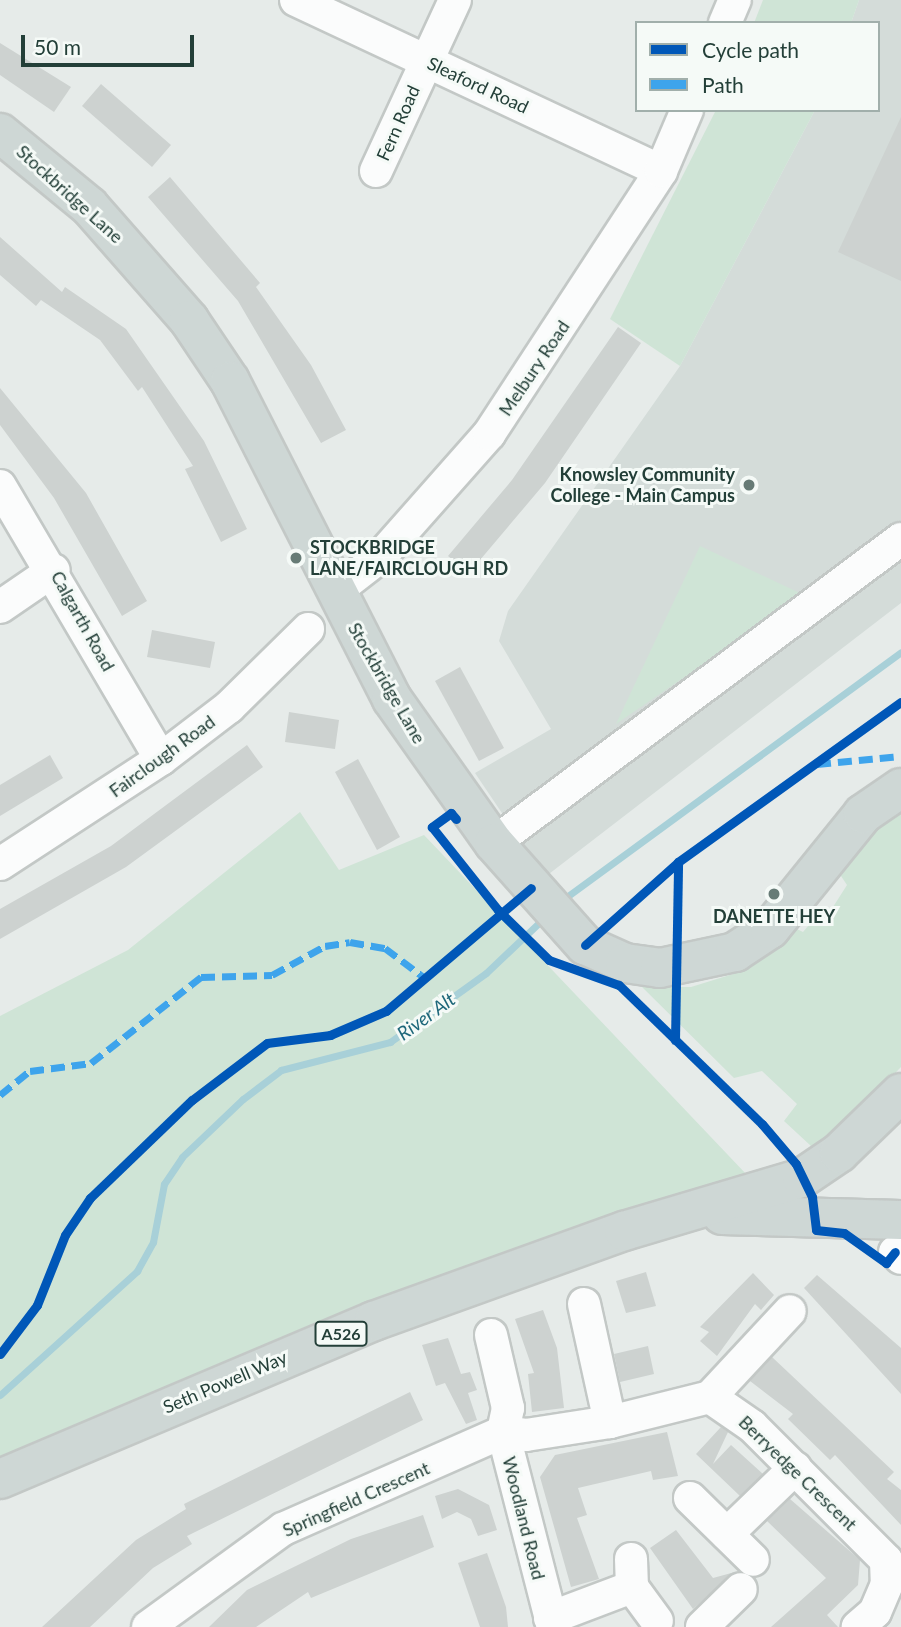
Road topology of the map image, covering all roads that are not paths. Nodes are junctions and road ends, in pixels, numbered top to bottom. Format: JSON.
{"nodes":[{"id":1,"x":296,"y":0,"type":"edge"},
{"id":2,"x":455,"y":0,"type":"edge"},
{"id":3,"x":735,"y":0,"type":"edge"},
{"id":4,"x":726,"y":21,"type":"edge"},
{"id":5,"x":426,"y":61,"type":"junction"},
{"id":6,"x":686,"y":112,"type":"edge"},
{"id":7,"x":0,"y":133,"type":"edge"},
{"id":8,"x":376,"y":171,"type":"dead end"},
{"id":9,"x":661,"y":171,"type":"junction"},
{"id":10,"x":0,"y":486,"type":"edge"},
{"id":11,"x":901,"y":539,"type":"edge"},
{"id":12,"x":54,"y":570,"type":"junction"},
{"id":13,"x":336,"y":591,"type":"junction"},
{"id":14,"x":0,"y":607,"type":"edge"},
{"id":15,"x":308,"y":629,"type":"dead end"},
{"id":16,"x":161,"y":759,"type":"junction"},
{"id":17,"x":901,"y":788,"type":"edge"},
{"id":18,"x":494,"y":843,"type":"junction"},
{"id":19,"x":0,"y":864,"type":"edge"},
{"id":20,"x":901,"y":1093,"type":"edge"},
{"id":21,"x":692,"y":1216,"type":"junction"},
{"id":22,"x":899,"y":1243,"type":"edge"},
{"id":23,"x":583,"y":1304,"type":"dead end"},
{"id":24,"x":790,"y":1311,"type":"dead end"},
{"id":25,"x":491,"y":1335,"type":"dead end"},
{"id":26,"x":710,"y":1397,"type":"junction"},
{"id":27,"x":506,"y":1420,"type":"junction"},
{"id":28,"x":610,"y":1422,"type":"junction"},
{"id":29,"x":794,"y":1468,"type":"junction"},
{"id":30,"x":0,"y":1479,"type":"edge"},
{"id":31,"x":690,"y":1497,"type":"dead end"},
{"id":32,"x":727,"y":1534,"type":"junction"},
{"id":33,"x":753,"y":1560,"type":"dead end"},
{"id":34,"x":741,"y":1589,"type":"dead end"},
{"id":35,"x":657,"y":1621,"type":"dead end"},
{"id":36,"x":552,"y":1623,"type":"edge"},
{"id":37,"x":714,"y":1623,"type":"edge"},
{"id":38,"x":148,"y":1627,"type":"edge"},
{"id":39,"x":858,"y":1627,"type":"edge"}],
"edges":[{"from":1,"to":5,"type":"street","name":"Sleaford Road"},
{"from":2,"to":5,"type":"street","name":"Fern Road"},
{"from":3,"to":4,"type":"street"},
{"from":5,"to":8,"type":"street","name":"Fern Road"},
{"from":5,"to":9,"type":"street","name":"Sleaford Road"},
{"from":6,"to":9,"type":"street","name":"Melbury Road"},
{"from":7,"to":13,"type":"main road","name":"Stockbridge Lane"},
{"from":9,"to":13,"type":"street","name":"Melbury Road"},
{"from":10,"to":12,"type":"street","name":"Calgarth Road"},
{"from":11,"to":18,"type":"street"},
{"from":12,"to":14,"type":"street"},
{"from":12,"to":16,"type":"street","name":"Calgarth Road"},
{"from":13,"to":18,"type":"main road","name":"Stockbridge Lane"},
{"from":15,"to":16,"type":"street","name":"Fairclough Road"},
{"from":16,"to":19,"type":"street","name":"Fairclough Road"},
{"from":17,"to":18,"type":"main road","name":"Stockbridge Lane"},
{"from":20,"to":21,"type":"main road","name":"Seth Powell Way","number":"A526"},
{"from":21,"to":22,"type":"main road","name":"Seth Powell Way","number":"A526"},
{"from":21,"to":30,"type":"main road","name":"Seth Powell Way","number":"A526"},
{"from":23,"to":28,"type":"street"},
{"from":24,"to":26,"type":"street"},
{"from":25,"to":27,"type":"street","name":"Woodland Road"},
{"from":26,"to":28,"type":"street"},
{"from":26,"to":29,"type":"street","name":"Berryedge Crescent"},
{"from":27,"to":28,"type":"street"},
{"from":27,"to":36,"type":"street","name":"Woodland Road"},
{"from":27,"to":38,"type":"street","name":"Springfield Crescent"},
{"from":29,"to":32,"type":"street"},
{"from":29,"to":39,"type":"street","name":"Berryedge Crescent"},
{"from":31,"to":32,"type":"street"},
{"from":32,"to":33,"type":"street"},
{"from":34,"to":37,"type":"street"},
{"from":35,"to":36,"type":"street"}]}
